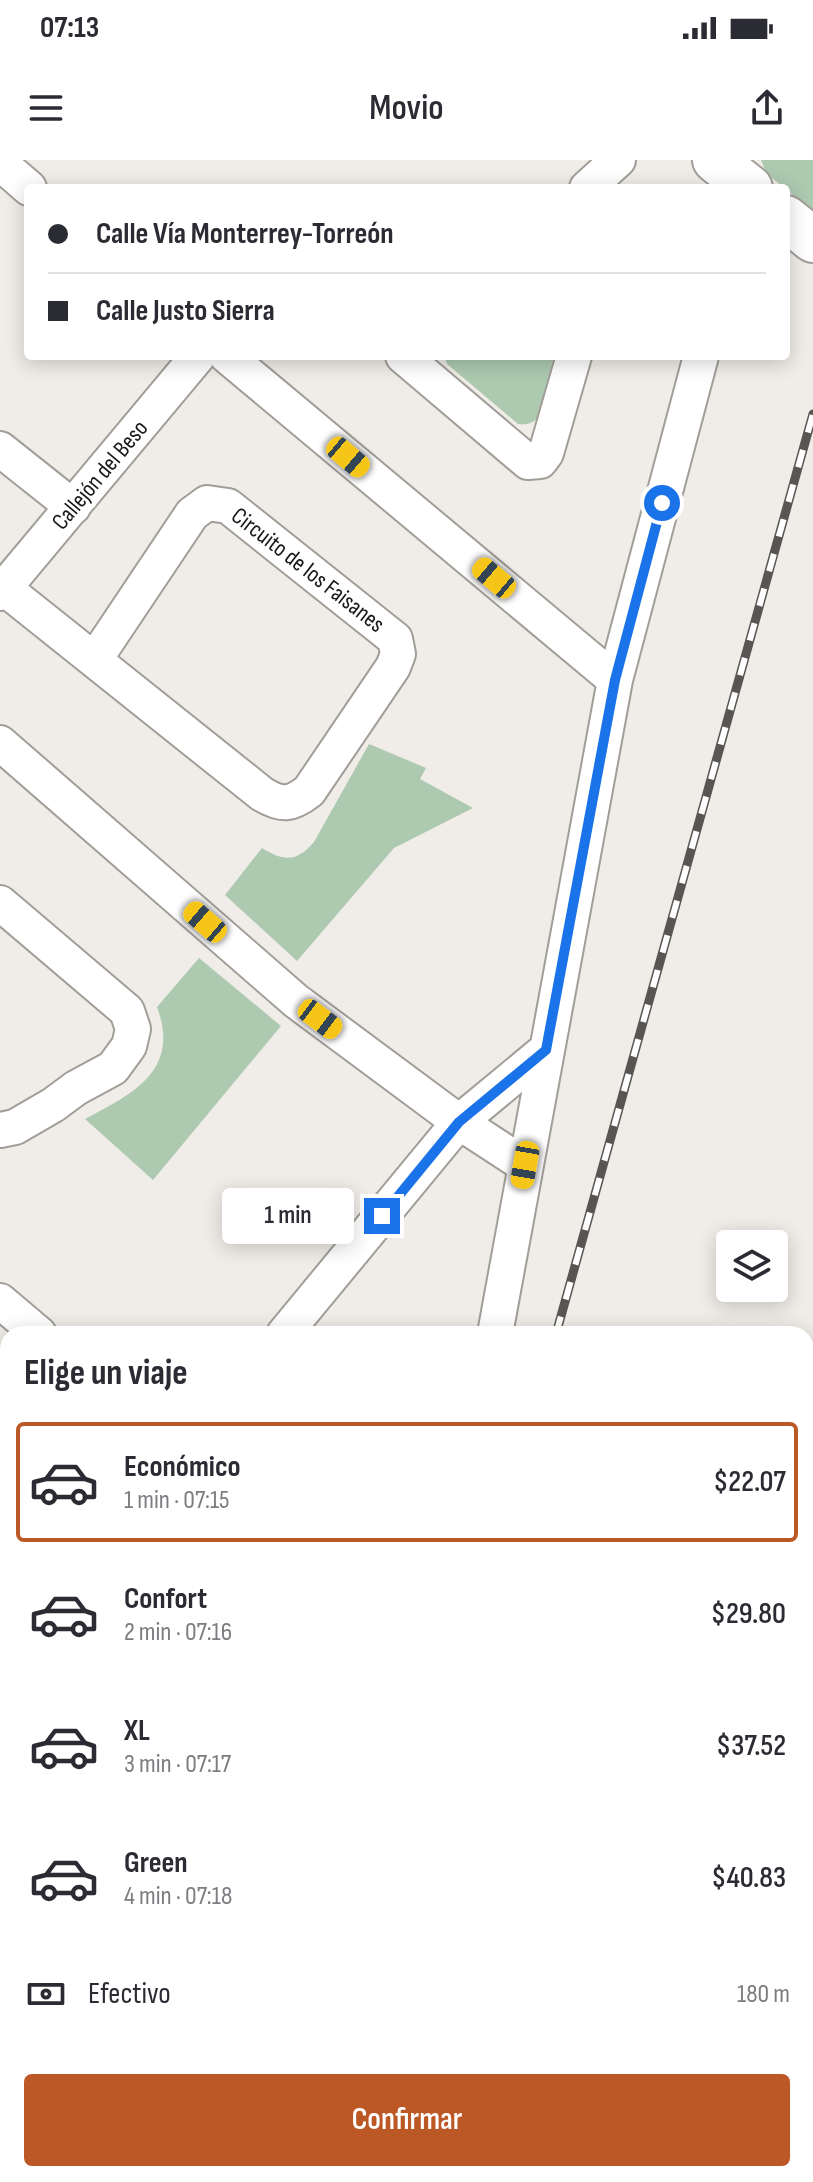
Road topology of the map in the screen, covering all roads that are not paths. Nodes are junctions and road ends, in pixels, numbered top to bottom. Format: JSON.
{"nodes":[{"id":1,"x":618,"y":160,"type":"edge"},
{"id":2,"x":632,"y":160,"type":"edge"},
{"id":3,"x":0,"y":163,"type":"edge"},
{"id":4,"x":24,"y":184,"type":"edge"},
{"id":5,"x":591,"y":184,"type":"edge"},
{"id":6,"x":625,"y":184,"type":"edge"},
{"id":7,"x":790,"y":221,"type":"edge"},
{"id":8,"x":813,"y":240,"type":"edge"},
{"id":9,"x":195,"y":360,"type":"edge"},
{"id":10,"x":232,"y":360,"type":"edge"},
{"id":11,"x":408,"y":360,"type":"edge"},
{"id":12,"x":573,"y":360,"type":"edge"},
{"id":13,"x":700,"y":360,"type":"edge"},
{"id":14,"x":0,"y":449,"type":"edge"},
{"id":15,"x":73,"y":507,"type":"junction"},
{"id":16,"x":2,"y":590,"type":"edge"},
{"id":17,"x":95,"y":659,"type":"junction"},
{"id":18,"x":615,"y":680,"type":"junction"},
{"id":19,"x":0,"y":743,"type":"edge"},
{"id":20,"x":0,"y":903,"type":"edge"},
{"id":21,"x":546,"y":1050,"type":"junction"},
{"id":22,"x":459,"y":1122,"type":"junction"},
{"id":23,"x":0,"y":1130,"type":"edge"},
{"id":24,"x":525,"y":1165,"type":"junction"},
{"id":25,"x":0,"y":1301,"type":"edge"},
{"id":26,"x":30,"y":1326,"type":"edge"},
{"id":27,"x":291,"y":1326,"type":"edge"},
{"id":28,"x":496,"y":1326,"type":"edge"}],
"edges":[{"from":1,"to":5,"type":"street"},
{"from":2,"to":6,"type":"street"},
{"from":3,"to":4,"type":"street"},
{"from":7,"to":8,"type":"street"},
{"from":9,"to":15,"type":"street","name":"Callejón del Beso"},
{"from":10,"to":18,"type":"street"},
{"from":11,"to":12,"type":"street"},
{"from":13,"to":18,"type":"street"},
{"from":14,"to":15,"type":"street"},
{"from":15,"to":16,"type":"street","name":"Callejón del Beso"},
{"from":16,"to":17,"type":"street","name":"Circuito de los Faisanes"},
{"from":17,"to":17,"type":"street","name":"Circuito de los Faisanes"},
{"from":18,"to":21,"type":"street"},
{"from":19,"to":22,"type":"street"},
{"from":20,"to":23,"type":"street"},
{"from":21,"to":22,"type":"street"},
{"from":21,"to":24,"type":"street"},
{"from":22,"to":24,"type":"street"},
{"from":22,"to":27,"type":"street"},
{"from":24,"to":28,"type":"street"},
{"from":25,"to":26,"type":"street"}]}
